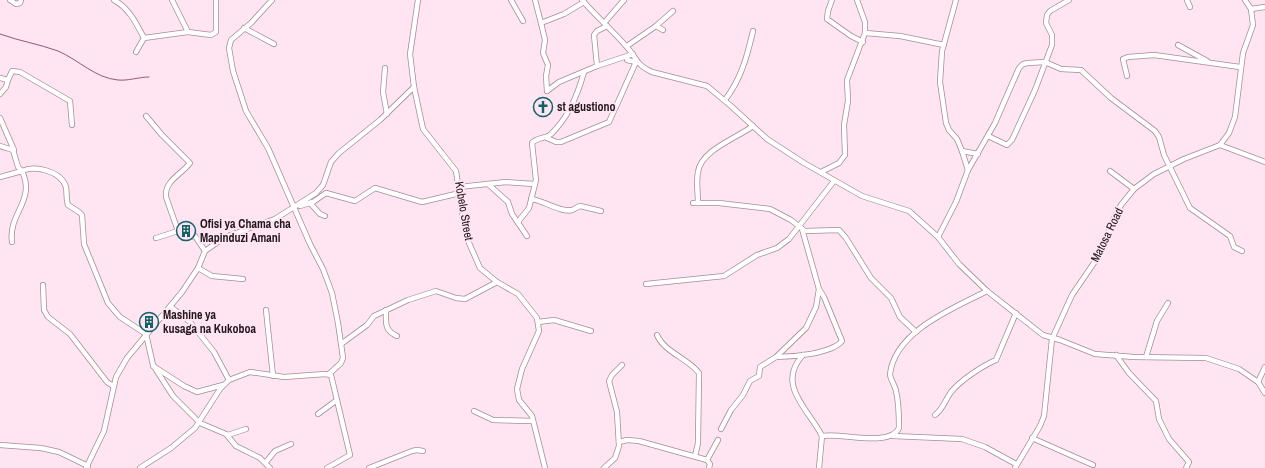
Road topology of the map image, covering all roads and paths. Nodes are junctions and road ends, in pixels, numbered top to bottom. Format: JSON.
{"nodes":[{"id":1,"x":10,"y":0,"type":"edge"},
{"id":2,"x":21,"y":0,"type":"edge"},
{"id":3,"x":114,"y":0,"type":"edge"},
{"id":4,"x":172,"y":0,"type":"edge"},
{"id":5,"x":216,"y":0,"type":"edge"},
{"id":6,"x":272,"y":0,"type":"edge"},
{"id":7,"x":418,"y":0,"type":"edge"},
{"id":8,"x":510,"y":0,"type":"edge"},
{"id":9,"x":535,"y":0,"type":"edge"},
{"id":10,"x":624,"y":0,"type":"edge"},
{"id":11,"x":832,"y":0,"type":"edge"},
{"id":12,"x":857,"y":0,"type":"edge"},
{"id":13,"x":956,"y":0,"type":"edge"},
{"id":14,"x":1068,"y":0,"type":"edge"},
{"id":15,"x":1187,"y":0,"type":"edge"},
{"id":16,"x":1245,"y":0,"type":"edge"},
{"id":17,"x":583,"y":1,"type":"edge"},
{"id":18,"x":1190,"y":7,"type":"dead end"},
{"id":19,"x":1265,"y":7,"type":"edge"},
{"id":20,"x":1251,"y":9,"type":"junction"},
{"id":21,"x":673,"y":11,"type":"dead end"},
{"id":22,"x":523,"y":21,"type":"dead end"},
{"id":23,"x":541,"y":23,"type":"junction"},
{"id":24,"x":605,"y":24,"type":"junction"},
{"id":25,"x":656,"y":26,"type":"junction"},
{"id":26,"x":244,"y":28,"type":"junction"},
{"id":27,"x":663,"y":30,"type":"dead end"},
{"id":28,"x":753,"y":31,"type":"dead end"},
{"id":29,"x":188,"y":32,"type":"junction"},
{"id":30,"x":865,"y":33,"type":"junction"},
{"id":31,"x":144,"y":38,"type":"junction"},
{"id":32,"x":863,"y":42,"type":"junction"},
{"id":33,"x":274,"y":44,"type":"dead end"},
{"id":34,"x":944,"y":44,"type":"junction"},
{"id":35,"x":1178,"y":45,"type":"dead end"},
{"id":36,"x":627,"y":46,"type":"junction"},
{"id":37,"x":136,"y":52,"type":"dead end"},
{"id":38,"x":634,"y":57,"type":"junction"},
{"id":39,"x":621,"y":58,"type":"junction"},
{"id":40,"x":1207,"y":61,"type":"junction"},
{"id":41,"x":1045,"y":62,"type":"junction"},
{"id":42,"x":597,"y":66,"type":"junction"},
{"id":43,"x":1240,"y":67,"type":"junction"},
{"id":44,"x":385,"y":68,"type":"dead end"},
{"id":45,"x":584,"y":72,"type":"junction"},
{"id":46,"x":1127,"y":76,"type":"dead end"},
{"id":47,"x":0,"y":78,"type":"edge"},
{"id":48,"x":8,"y":80,"type":"junction"},
{"id":49,"x":414,"y":87,"type":"junction"},
{"id":50,"x":0,"y":94,"type":"edge"},
{"id":51,"x":725,"y":100,"type":"junction"},
{"id":52,"x":387,"y":114,"type":"junction"},
{"id":53,"x":146,"y":116,"type":"dead end"},
{"id":54,"x":0,"y":118,"type":"edge"},
{"id":55,"x":72,"y":125,"type":"dead end"},
{"id":56,"x":753,"y":126,"type":"junction"},
{"id":57,"x":988,"y":136,"type":"junction"},
{"id":58,"x":545,"y":137,"type":"junction"},
{"id":59,"x":0,"y":146,"type":"edge"},
{"id":60,"x":1220,"y":146,"type":"junction"},
{"id":61,"x":962,"y":151,"type":"junction"},
{"id":62,"x":14,"y":152,"type":"junction"},
{"id":63,"x":978,"y":154,"type":"junction"},
{"id":64,"x":1265,"y":162,"type":"edge"},
{"id":65,"x":1170,"y":166,"type":"junction"},
{"id":66,"x":968,"y":170,"type":"junction"},
{"id":67,"x":22,"y":171,"type":"junction"},
{"id":68,"x":1110,"y":171,"type":"dead end"},
{"id":69,"x":820,"y":172,"type":"junction"},
{"id":70,"x":0,"y":177,"type":"edge"},
{"id":71,"x":834,"y":181,"type":"junction"},
{"id":72,"x":487,"y":184,"type":"junction"},
{"id":73,"x":534,"y":184,"type":"junction"},
{"id":74,"x":459,"y":187,"type":"junction"},
{"id":75,"x":1134,"y":189,"type":"junction"},
{"id":76,"x":460,"y":193,"type":"junction"},
{"id":77,"x":531,"y":199,"type":"junction"},
{"id":78,"x":310,"y":203,"type":"junction"},
{"id":79,"x":294,"y":207,"type":"junction"},
{"id":80,"x":601,"y":212,"type":"dead end"},
{"id":81,"x":325,"y":216,"type":"dead end"},
{"id":82,"x":518,"y":222,"type":"junction"},
{"id":83,"x":800,"y":228,"type":"junction"},
{"id":84,"x":178,"y":231,"type":"junction"},
{"id":85,"x":527,"y":236,"type":"dead end"},
{"id":86,"x":938,"y":237,"type":"junction"},
{"id":87,"x":156,"y":238,"type":"dead end"},
{"id":88,"x":12,"y":242,"type":"dead end"},
{"id":89,"x":204,"y":251,"type":"junction"},
{"id":90,"x":1242,"y":251,"type":"dead end"},
{"id":91,"x":198,"y":268,"type":"junction"},
{"id":92,"x":244,"y":278,"type":"dead end"},
{"id":93,"x":497,"y":282,"type":"junction"},
{"id":94,"x":646,"y":284,"type":"dead end"},
{"id":95,"x":43,"y":286,"type":"dead end"},
{"id":96,"x":819,"y":289,"type":"junction"},
{"id":97,"x":987,"y":291,"type":"junction"},
{"id":98,"x":1168,"y":303,"type":"dead end"},
{"id":99,"x":171,"y":307,"type":"junction"},
{"id":100,"x":266,"y":310,"type":"dead end"},
{"id":101,"x":386,"y":310,"type":"junction"},
{"id":102,"x":1016,"y":313,"type":"junction"},
{"id":103,"x":538,"y":322,"type":"junction"},
{"id":104,"x":592,"y":331,"type":"dead end"},
{"id":105,"x":916,"y":332,"type":"junction"},
{"id":106,"x":146,"y":334,"type":"junction"},
{"id":107,"x":657,"y":335,"type":"dead end"},
{"id":108,"x":397,"y":336,"type":"dead end"},
{"id":109,"x":1052,"y":339,"type":"junction"},
{"id":110,"x":341,"y":344,"type":"junction"},
{"id":111,"x":803,"y":355,"type":"junction"},
{"id":112,"x":1116,"y":355,"type":"junction"},
{"id":113,"x":1146,"y":357,"type":"junction"},
{"id":114,"x":776,"y":358,"type":"junction"},
{"id":115,"x":153,"y":365,"type":"junction"},
{"id":116,"x":622,"y":365,"type":"dead end"},
{"id":117,"x":1265,"y":367,"type":"edge"},
{"id":118,"x":329,"y":374,"type":"junction"},
{"id":119,"x":273,"y":376,"type":"junction"},
{"id":120,"x":229,"y":380,"type":"junction"},
{"id":121,"x":1258,"y":382,"type":"junction"},
{"id":122,"x":223,"y":385,"type":"junction"},
{"id":123,"x":113,"y":386,"type":"junction"},
{"id":124,"x":1265,"y":393,"type":"edge"},
{"id":125,"x":337,"y":400,"type":"junction"},
{"id":126,"x":474,"y":411,"type":"dead end"},
{"id":127,"x":318,"y":414,"type":"dead end"},
{"id":128,"x":935,"y":415,"type":"dead end"},
{"id":129,"x":533,"y":421,"type":"junction"},
{"id":130,"x":200,"y":423,"type":"junction"},
{"id":131,"x":246,"y":429,"type":"dead end"},
{"id":132,"x":721,"y":429,"type":"dead end"},
{"id":133,"x":228,"y":436,"type":"junction"},
{"id":134,"x":822,"y":436,"type":"junction"},
{"id":135,"x":893,"y":436,"type":"junction"},
{"id":136,"x":1032,"y":438,"type":"junction"},
{"id":137,"x":718,"y":440,"type":"dead end"},
{"id":138,"x":620,"y":442,"type":"junction"},
{"id":139,"x":291,"y":444,"type":"dead end"},
{"id":140,"x":0,"y":445,"type":"edge"},
{"id":141,"x":423,"y":451,"type":"dead end"},
{"id":142,"x":694,"y":456,"type":"junction"},
{"id":143,"x":707,"y":460,"type":"junction"},
{"id":144,"x":266,"y":462,"type":"junction"},
{"id":145,"x":1093,"y":465,"type":"dead end"},
{"id":146,"x":1016,"y":466,"type":"edge"},
{"id":147,"x":87,"y":467,"type":"edge"},
{"id":148,"x":140,"y":468,"type":"edge"},
{"id":149,"x":270,"y":468,"type":"edge"},
{"id":150,"x":327,"y":468,"type":"edge"},
{"id":151,"x":370,"y":468,"type":"edge"},
{"id":152,"x":545,"y":468,"type":"edge"},
{"id":153,"x":604,"y":468,"type":"edge"},
{"id":154,"x":709,"y":468,"type":"edge"},
{"id":155,"x":819,"y":468,"type":"edge"},
{"id":156,"x":1186,"y":468,"type":"edge"}],
"edges":[{"from":1,"to":2,"type":"street"},
{"from":3,"to":31,"type":"street"},
{"from":4,"to":29,"type":"street"},
{"from":5,"to":29,"type":"street"},
{"from":6,"to":26,"type":"street"},
{"from":7,"to":49,"type":"street","name":"Kobelo Street"},
{"from":8,"to":22,"type":"street"},
{"from":9,"to":23,"type":"street"},
{"from":10,"to":24,"type":"street"},
{"from":11,"to":32,"type":"street"},
{"from":12,"to":30,"type":"street"},
{"from":13,"to":34,"type":"street"},
{"from":14,"to":41,"type":"street"},
{"from":15,"to":18,"type":"street"},
{"from":16,"to":20,"type":"street"},
{"from":17,"to":23,"type":"street"},
{"from":17,"to":24,"type":"street"},
{"from":19,"to":20,"type":"street"},
{"from":20,"to":43,"type":"street"},
{"from":21,"to":25,"type":"street"},
{"from":23,"to":45,"type":"street"},
{"from":24,"to":36,"type":"street"},
{"from":24,"to":42,"type":"street"},
{"from":25,"to":27,"type":"street"},
{"from":25,"to":36,"type":"street"},
{"from":26,"to":33,"type":"street"},
{"from":26,"to":79,"type":"street"},
{"from":28,"to":51,"type":"street"},
{"from":29,"to":31,"type":"street"},
{"from":30,"to":32,"type":"street"},
{"from":30,"to":34,"type":"street"},
{"from":31,"to":37,"type":"street"},
{"from":32,"to":69,"type":"street"},
{"from":34,"to":61,"type":"street"},
{"from":35,"to":40,"type":"street"},
{"from":36,"to":38,"type":"street"},
{"from":38,"to":39,"type":"street"},
{"from":38,"to":39,"type":"street"},
{"from":38,"to":51,"type":"street"},
{"from":38,"to":58,"type":"street"},
{"from":39,"to":42,"type":"street"},
{"from":40,"to":43,"type":"street"},
{"from":40,"to":46,"type":"street"},
{"from":41,"to":57,"type":"street"},
{"from":41,"to":57,"type":"street"},
{"from":41,"to":65,"type":"street"},
{"from":42,"to":45,"type":"street"},
{"from":43,"to":60,"type":"street"},
{"from":44,"to":52,"type":"street"},
{"from":45,"to":58,"type":"street"},
{"from":47,"to":48,"type":"street"},
{"from":48,"to":50,"type":"street"},
{"from":48,"to":55,"type":"street"},
{"from":49,"to":52,"type":"street"},
{"from":49,"to":74,"type":"street","name":"Kobelo Street"},
{"from":51,"to":56,"type":"street"},
{"from":52,"to":79,"type":"street"},
{"from":53,"to":84,"type":"street"},
{"from":54,"to":62,"type":"street"},
{"from":56,"to":69,"type":"street"},
{"from":56,"to":83,"type":"street"},
{"from":57,"to":63,"type":"street"},
{"from":58,"to":73,"type":"street"},
{"from":59,"to":62,"type":"street"},
{"from":60,"to":64,"type":"street"},
{"from":60,"to":65,"type":"street","name":"Matosa Road"},
{"from":61,"to":63,"type":"street"},
{"from":61,"to":66,"type":"street"},
{"from":62,"to":67,"type":"street"},
{"from":63,"to":66,"type":"street"},
{"from":65,"to":75,"type":"street","name":"Matosa Road"},
{"from":65,"to":90,"type":"street"},
{"from":66,"to":86,"type":"street"},
{"from":67,"to":70,"type":"street"},
{"from":67,"to":88,"type":"street"},
{"from":67,"to":106,"type":"street"},
{"from":68,"to":75,"type":"street"},
{"from":69,"to":71,"type":"street"},
{"from":71,"to":83,"type":"street"},
{"from":71,"to":86,"type":"street"},
{"from":72,"to":73,"type":"street"},
{"from":72,"to":74,"type":"street"},
{"from":72,"to":82,"type":"street"},
{"from":73,"to":77,"type":"street"},
{"from":74,"to":76,"type":"street","name":"Kobelo Street"},
{"from":75,"to":109,"type":"street","name":"Matosa Road"},
{"from":76,"to":78,"type":"street"},
{"from":76,"to":93,"type":"street","name":"Kobelo Street"},
{"from":77,"to":80,"type":"street"},
{"from":77,"to":82,"type":"street"},
{"from":78,"to":79,"type":"street"},
{"from":78,"to":81,"type":"street"},
{"from":79,"to":89,"type":"street"},
{"from":79,"to":110,"type":"street"},
{"from":82,"to":85,"type":"street"},
{"from":83,"to":94,"type":"street"},
{"from":83,"to":96,"type":"street"},
{"from":83,"to":105,"type":"street"},
{"from":84,"to":87,"type":"street"},
{"from":84,"to":89,"type":"street"},
{"from":86,"to":97,"type":"street"},
{"from":89,"to":91,"type":"street"},
{"from":91,"to":92,"type":"street"},
{"from":91,"to":99,"type":"street"},
{"from":93,"to":101,"type":"street"},
{"from":93,"to":103,"type":"street","name":"Kobelo Street"},
{"from":95,"to":123,"type":"street"},
{"from":96,"to":111,"type":"street"},
{"from":96,"to":114,"type":"street"},
{"from":97,"to":102,"type":"street"},
{"from":97,"to":105,"type":"street"},
{"from":98,"to":113,"type":"street"},
{"from":99,"to":106,"type":"street"},
{"from":99,"to":120,"type":"street"},
{"from":100,"to":119,"type":"street"},
{"from":101,"to":108,"type":"street"},
{"from":101,"to":110,"type":"street"},
{"from":102,"to":109,"type":"street"},
{"from":102,"to":128,"type":"street"},
{"from":103,"to":104,"type":"street"},
{"from":103,"to":129,"type":"street"},
{"from":105,"to":135,"type":"street"},
{"from":106,"to":115,"type":"street"},
{"from":106,"to":123,"type":"street"},
{"from":107,"to":142,"type":"street"},
{"from":109,"to":112,"type":"street"},
{"from":109,"to":136,"type":"street","name":"Matosa Road"},
{"from":110,"to":118,"type":"street"},
{"from":111,"to":114,"type":"street"},
{"from":111,"to":134,"type":"street"},
{"from":112,"to":113,"type":"street"},
{"from":112,"to":156,"type":"street"},
{"from":113,"to":121,"type":"street"},
{"from":114,"to":132,"type":"street"},
{"from":115,"to":122,"type":"street"},
{"from":115,"to":130,"type":"street"},
{"from":116,"to":138,"type":"street"},
{"from":117,"to":121,"type":"street"},
{"from":118,"to":119,"type":"street"},
{"from":118,"to":125,"type":"street"},
{"from":119,"to":120,"type":"street"},
{"from":120,"to":122,"type":"street"},
{"from":121,"to":124,"type":"street"},
{"from":122,"to":130,"type":"street"},
{"from":123,"to":147,"type":"street"},
{"from":125,"to":127,"type":"street"},
{"from":125,"to":150,"type":"street"},
{"from":126,"to":129,"type":"street"},
{"from":129,"to":152,"type":"street"},
{"from":130,"to":133,"type":"street"},
{"from":130,"to":148,"type":"street"},
{"from":131,"to":133,"type":"street"},
{"from":133,"to":144,"type":"street"},
{"from":134,"to":135,"type":"street"},
{"from":134,"to":155,"type":"street"},
{"from":135,"to":146,"type":"street"},
{"from":136,"to":145,"type":"street"},
{"from":136,"to":146,"type":"street","name":"Matosa Road"},
{"from":137,"to":143,"type":"street"},
{"from":138,"to":142,"type":"street"},
{"from":138,"to":153,"type":"street"},
{"from":139,"to":144,"type":"street"},
{"from":140,"to":147,"type":"street"},
{"from":141,"to":151,"type":"street"},
{"from":142,"to":143,"type":"street"},
{"from":143,"to":154,"type":"street"},
{"from":144,"to":149,"type":"street"}]}
